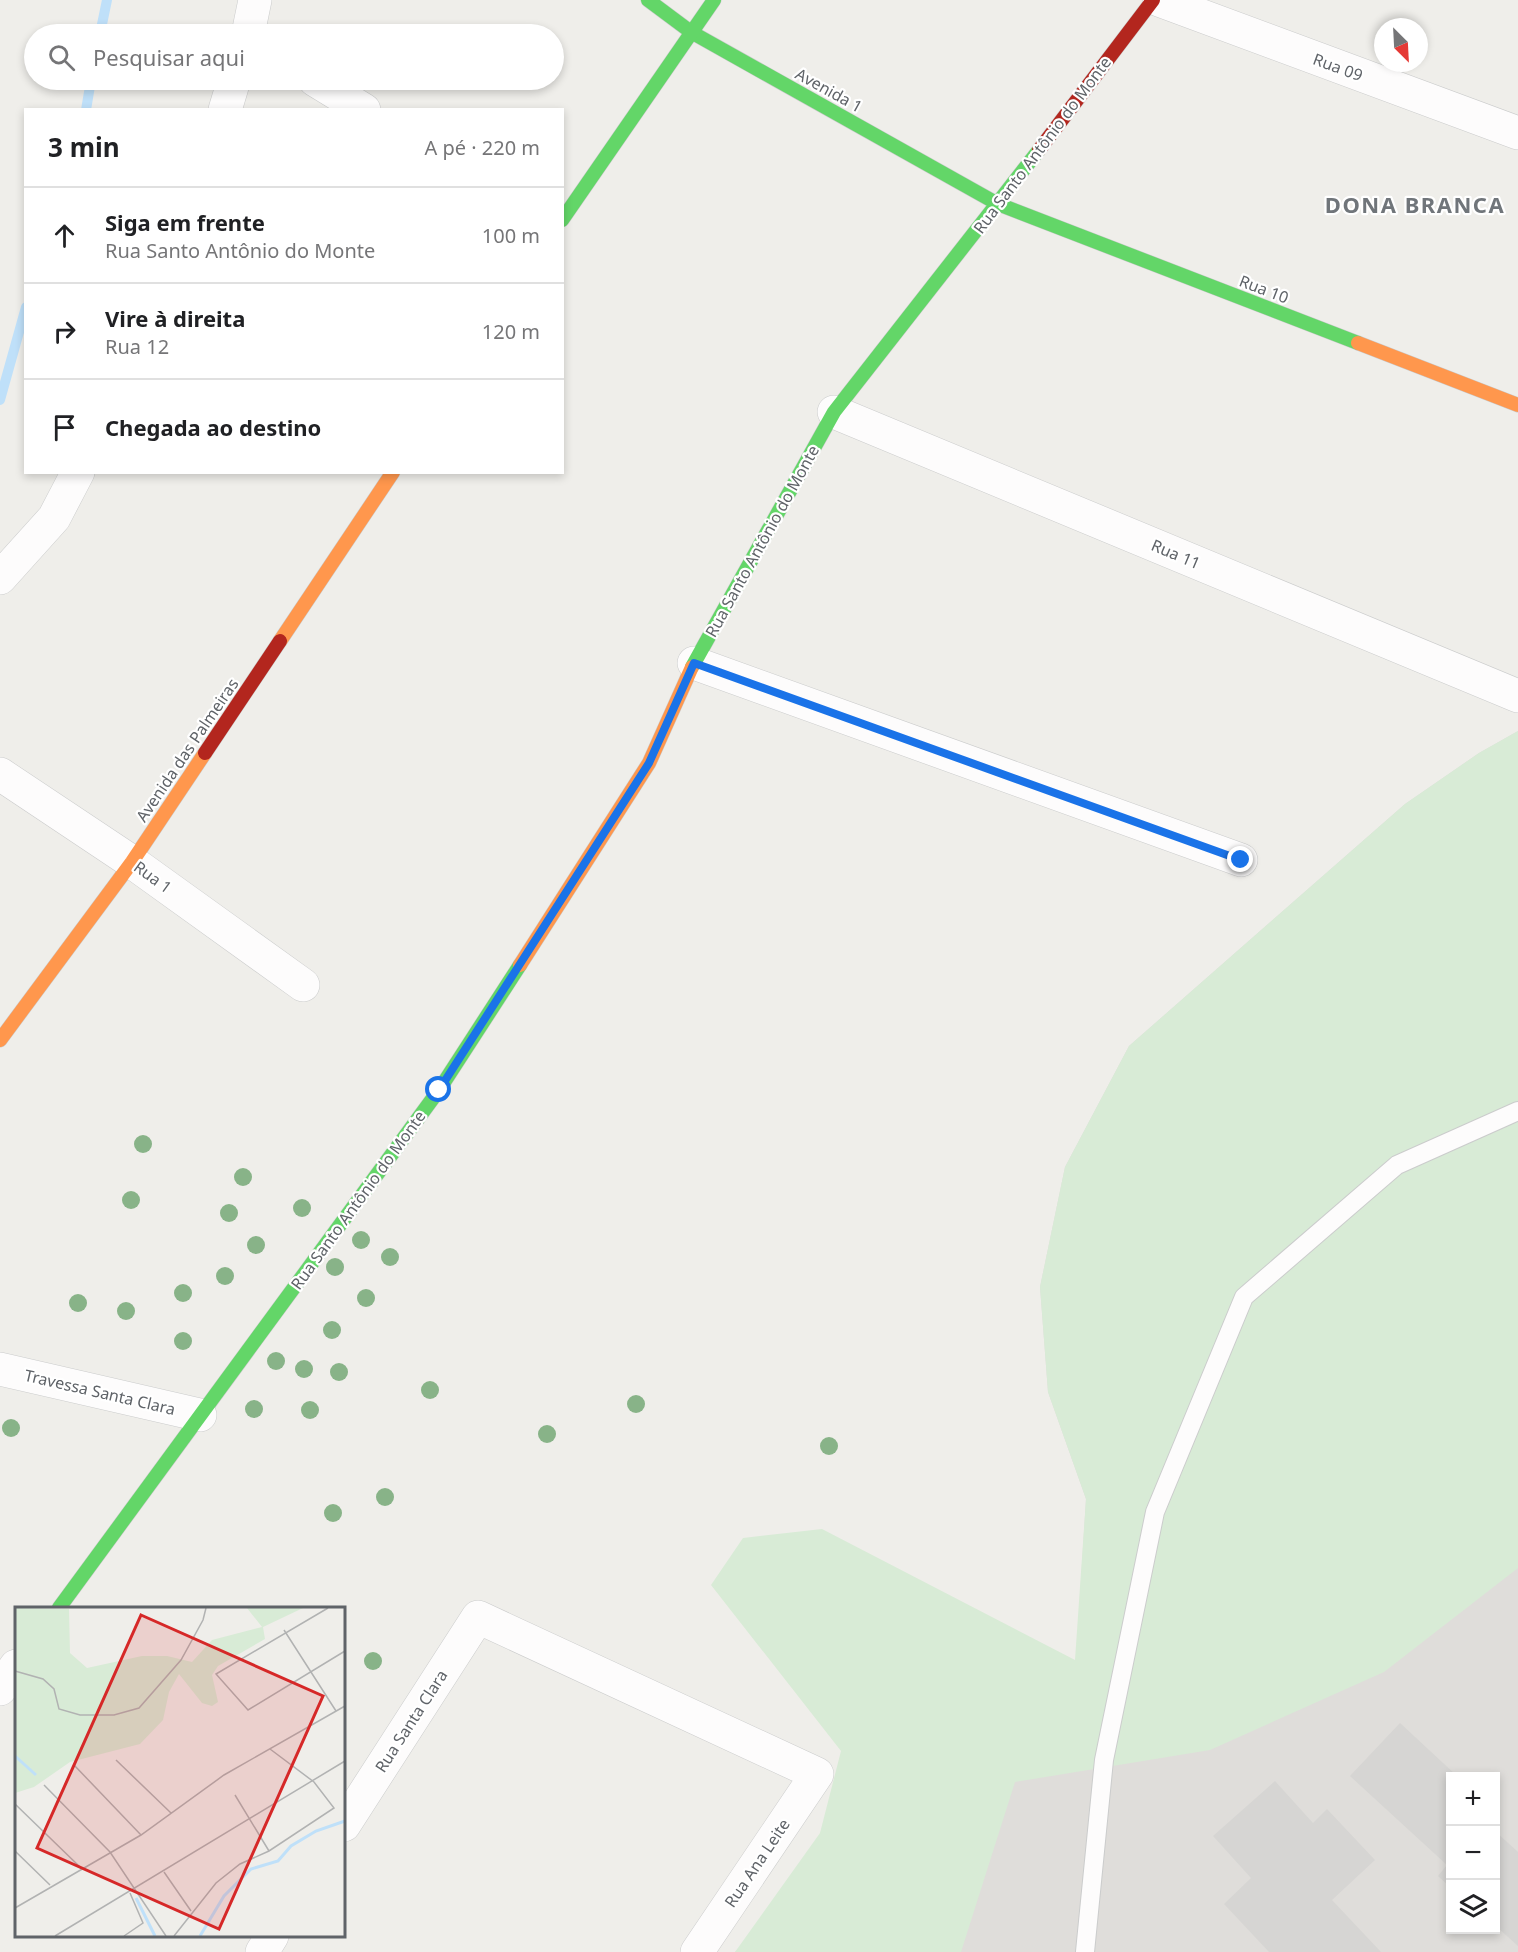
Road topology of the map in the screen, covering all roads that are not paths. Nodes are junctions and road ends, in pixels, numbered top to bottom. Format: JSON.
{"nodes":[{"id":1,"x":255,"y":0,"type":"edge"},
{"id":2,"x":648,"y":0,"type":"edge"},
{"id":3,"x":714,"y":0,"type":"edge"},
{"id":4,"x":1153,"y":0,"type":"edge"},
{"id":5,"x":1159,"y":0,"type":"edge"},
{"id":6,"x":250,"y":24,"type":"edge"},
{"id":7,"x":691,"y":32,"type":"junction"},
{"id":8,"x":231,"y":90,"type":"edge"},
{"id":9,"x":331,"y":90,"type":"edge"},
{"id":10,"x":226,"y":108,"type":"edge"},
{"id":11,"x":361,"y":108,"type":"edge"},
{"id":12,"x":1518,"y":133,"type":"edge"},
{"id":13,"x":998,"y":204,"type":"junction"},
{"id":14,"x":564,"y":217,"type":"edge"},
{"id":15,"x":1518,"y":405,"type":"edge"},
{"id":16,"x":834,"y":412,"type":"junction"},
{"id":17,"x":77,"y":474,"type":"edge"},
{"id":18,"x":392,"y":474,"type":"edge"},
{"id":19,"x":0,"y":578,"type":"edge"},
{"id":20,"x":694,"y":663,"type":"junction"},
{"id":21,"x":1518,"y":696,"type":"edge"},
{"id":22,"x":0,"y":774,"type":"edge"},
{"id":23,"x":1241,"y":860,"type":"dead end"},
{"id":24,"x":132,"y":862,"type":"junction"},
{"id":25,"x":303,"y":986,"type":"dead end"},
{"id":26,"x":0,"y":1040,"type":"edge"},
{"id":27,"x":1518,"y":1111,"type":"edge"},
{"id":28,"x":0,"y":1369,"type":"edge"},
{"id":29,"x":200,"y":1415,"type":"junction"},
{"id":30,"x":60,"y":1607,"type":"edge"},
{"id":31,"x":15,"y":1667,"type":"edge"},
{"id":32,"x":0,"y":1689,"type":"edge"},
{"id":33,"x":817,"y":1774,"type":"joint"},
{"id":34,"x":345,"y":1823,"type":"edge"},
{"id":35,"x":271,"y":1937,"type":"edge"},
{"id":36,"x":262,"y":1952,"type":"edge"},
{"id":37,"x":697,"y":1952,"type":"edge"},
{"id":38,"x":1085,"y":1952,"type":"edge"}],
"edges":[{"from":1,"to":6,"type":"street"},
{"from":2,"to":7,"type":"street","name":"Avenida 1"},
{"from":3,"to":7,"type":"street"},
{"from":4,"to":13,"type":"street","name":"Rua Santo Antônio do Monte"},
{"from":5,"to":12,"type":"street","name":"Rua 09"},
{"from":7,"to":13,"type":"street","name":"Avenida 1"},
{"from":7,"to":14,"type":"street"},
{"from":8,"to":10,"type":"street"},
{"from":9,"to":11,"type":"street"},
{"from":13,"to":15,"type":"street","name":"Rua 10"},
{"from":13,"to":16,"type":"street","name":"Rua Santo Antônio do Monte"},
{"from":16,"to":20,"type":"street","name":"Rua Santo Antônio do Monte"},
{"from":16,"to":21,"type":"street","name":"Rua 11"},
{"from":17,"to":19,"type":"street"},
{"from":18,"to":24,"type":"street","name":"Avenida das Palmeiras"},
{"from":20,"to":23,"type":"street"},
{"from":20,"to":29,"type":"street","name":"Rua Santo Antônio do Monte"},
{"from":22,"to":24,"type":"street","name":"Rua 1"},
{"from":24,"to":25,"type":"street","name":"Rua 1"},
{"from":24,"to":26,"type":"street","name":"Avenida das Palmeiras"},
{"from":27,"to":38,"type":"lane"},
{"from":28,"to":29,"type":"street","name":"Travessa Santa Clara"},
{"from":29,"to":30,"type":"street","name":"Rua Santo Antônio do Monte"},
{"from":31,"to":32,"type":"street"},
{"from":33,"to":34,"type":"street","name":"Rua Santa Clara"},
{"from":33,"to":37,"type":"street","name":"Rua Ana Leite"},
{"from":35,"to":36,"type":"street"}]}
